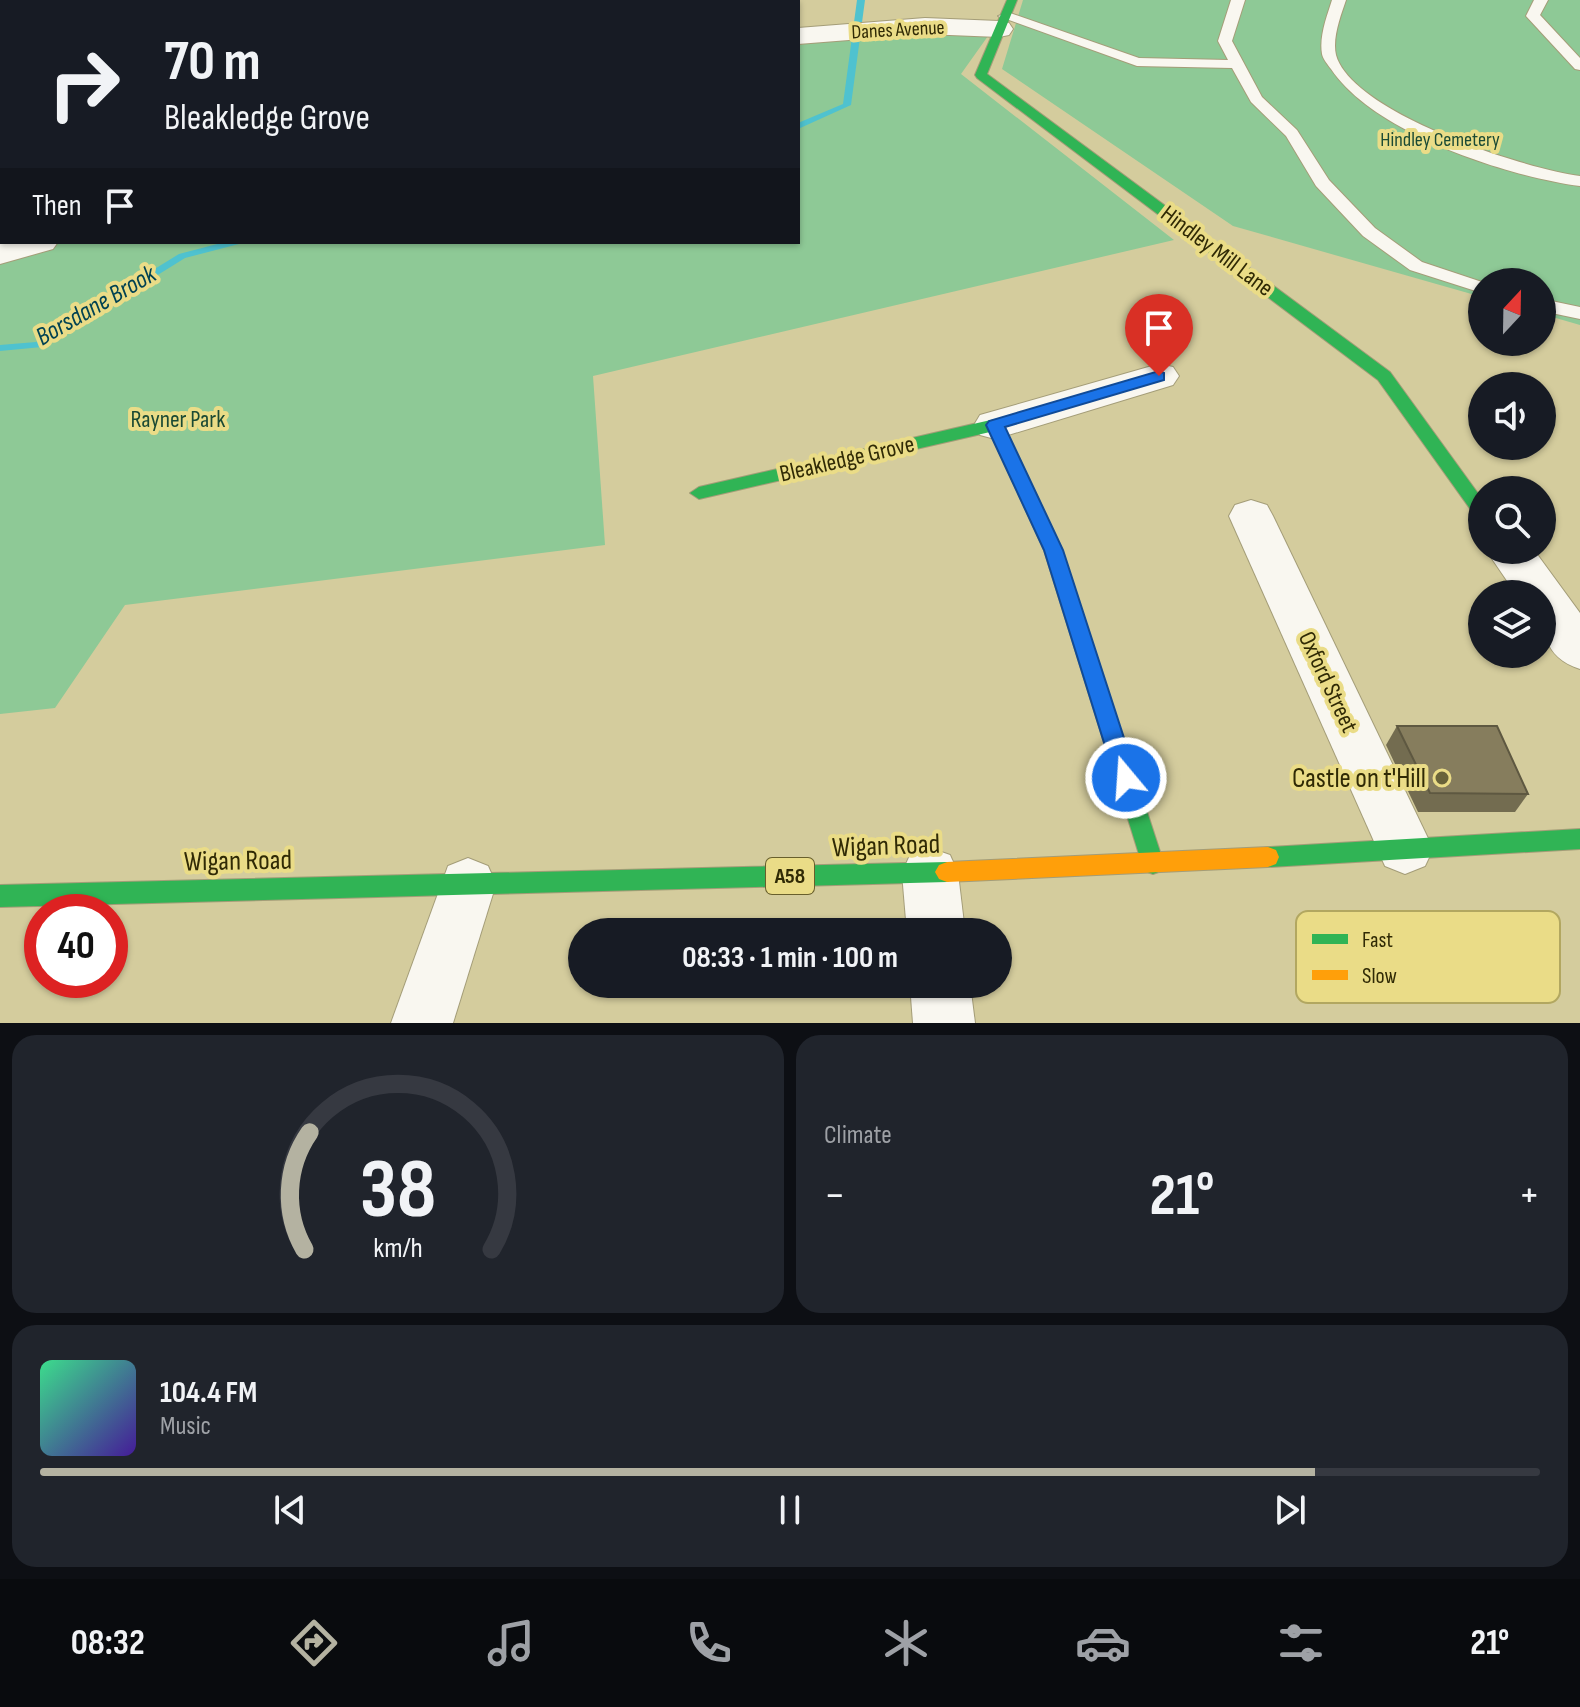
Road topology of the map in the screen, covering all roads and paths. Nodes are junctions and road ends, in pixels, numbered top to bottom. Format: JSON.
{"nodes":[{"id":1,"x":1238,"y":0,"type":"edge"},
{"id":2,"x":1339,"y":0,"type":"edge"},
{"id":3,"x":1541,"y":0,"type":"edge"},
{"id":4,"x":1005,"y":15,"type":"edge"},
{"id":5,"x":800,"y":36,"type":"edge"},
{"id":6,"x":1237,"y":64,"type":"junction"},
{"id":7,"x":1580,"y":66,"type":"edge"},
{"id":8,"x":1580,"y":181,"type":"edge"},
{"id":9,"x":34,"y":244,"type":"edge"},
{"id":10,"x":0,"y":253,"type":"edge"},
{"id":11,"x":1468,"y":283,"type":"edge"},
{"id":12,"x":1556,"y":308,"type":"edge"},
{"id":13,"x":1580,"y":313,"type":"edge"},
{"id":14,"x":1159,"y":376,"type":"dead end"},
{"id":15,"x":995,"y":425,"type":"junction"},
{"id":16,"x":699,"y":493,"type":"dead end"},
{"id":17,"x":1468,"y":493,"type":"edge"},
{"id":18,"x":1251,"y":516,"type":"dead end"},
{"id":19,"x":1520,"y":564,"type":"edge"},
{"id":20,"x":1561,"y":617,"type":"edge"},
{"id":21,"x":1580,"y":839,"type":"edge"},
{"id":22,"x":1405,"y":849,"type":"junction"},
{"id":23,"x":1153,"y":864,"type":"junction"},
{"id":24,"x":930,"y":873,"type":"junction"},
{"id":25,"x":468,"y":884,"type":"junction"},
{"id":26,"x":0,"y":896,"type":"edge"},
{"id":27,"x":935,"y":918,"type":"edge"},
{"id":28,"x":941,"y":998,"type":"edge"},
{"id":29,"x":422,"y":1023,"type":"edge"},
{"id":30,"x":944,"y":1023,"type":"edge"}],
"edges":[{"from":1,"to":6,"type":"lane"},
{"from":2,"to":8,"type":"lane"},
{"from":3,"to":7,"type":"lane"},
{"from":4,"to":5,"type":"street","name":"Danes Avenue"},
{"from":4,"to":6,"type":"lane"},
{"from":4,"to":17,"type":"main road","name":"Hindley Mill Lane"},
{"from":6,"to":11,"type":"lane"},
{"from":9,"to":10,"type":"street"},
{"from":12,"to":13,"type":"lane"},
{"from":14,"to":15,"type":"street","name":"Bleakledge Grove"},
{"from":15,"to":16,"type":"main road","name":"Bleakledge Grove"},
{"from":15,"to":23,"type":"main road"},
{"from":18,"to":22,"type":"street","name":"Oxford Street"},
{"from":19,"to":20,"type":"street"},
{"from":21,"to":22,"type":"main road","name":"Wigan Road","number":"A58"},
{"from":22,"to":23,"type":"main road","name":"Wigan Road","number":"A58"},
{"from":23,"to":24,"type":"main road","name":"Wigan Road","number":"A58"},
{"from":24,"to":25,"type":"main road","name":"Wigan Road","number":"A58"},
{"from":24,"to":27,"type":"street"},
{"from":25,"to":26,"type":"main road","name":"Wigan Road","number":"A58"},
{"from":25,"to":29,"type":"street"},
{"from":28,"to":30,"type":"street"}]}
